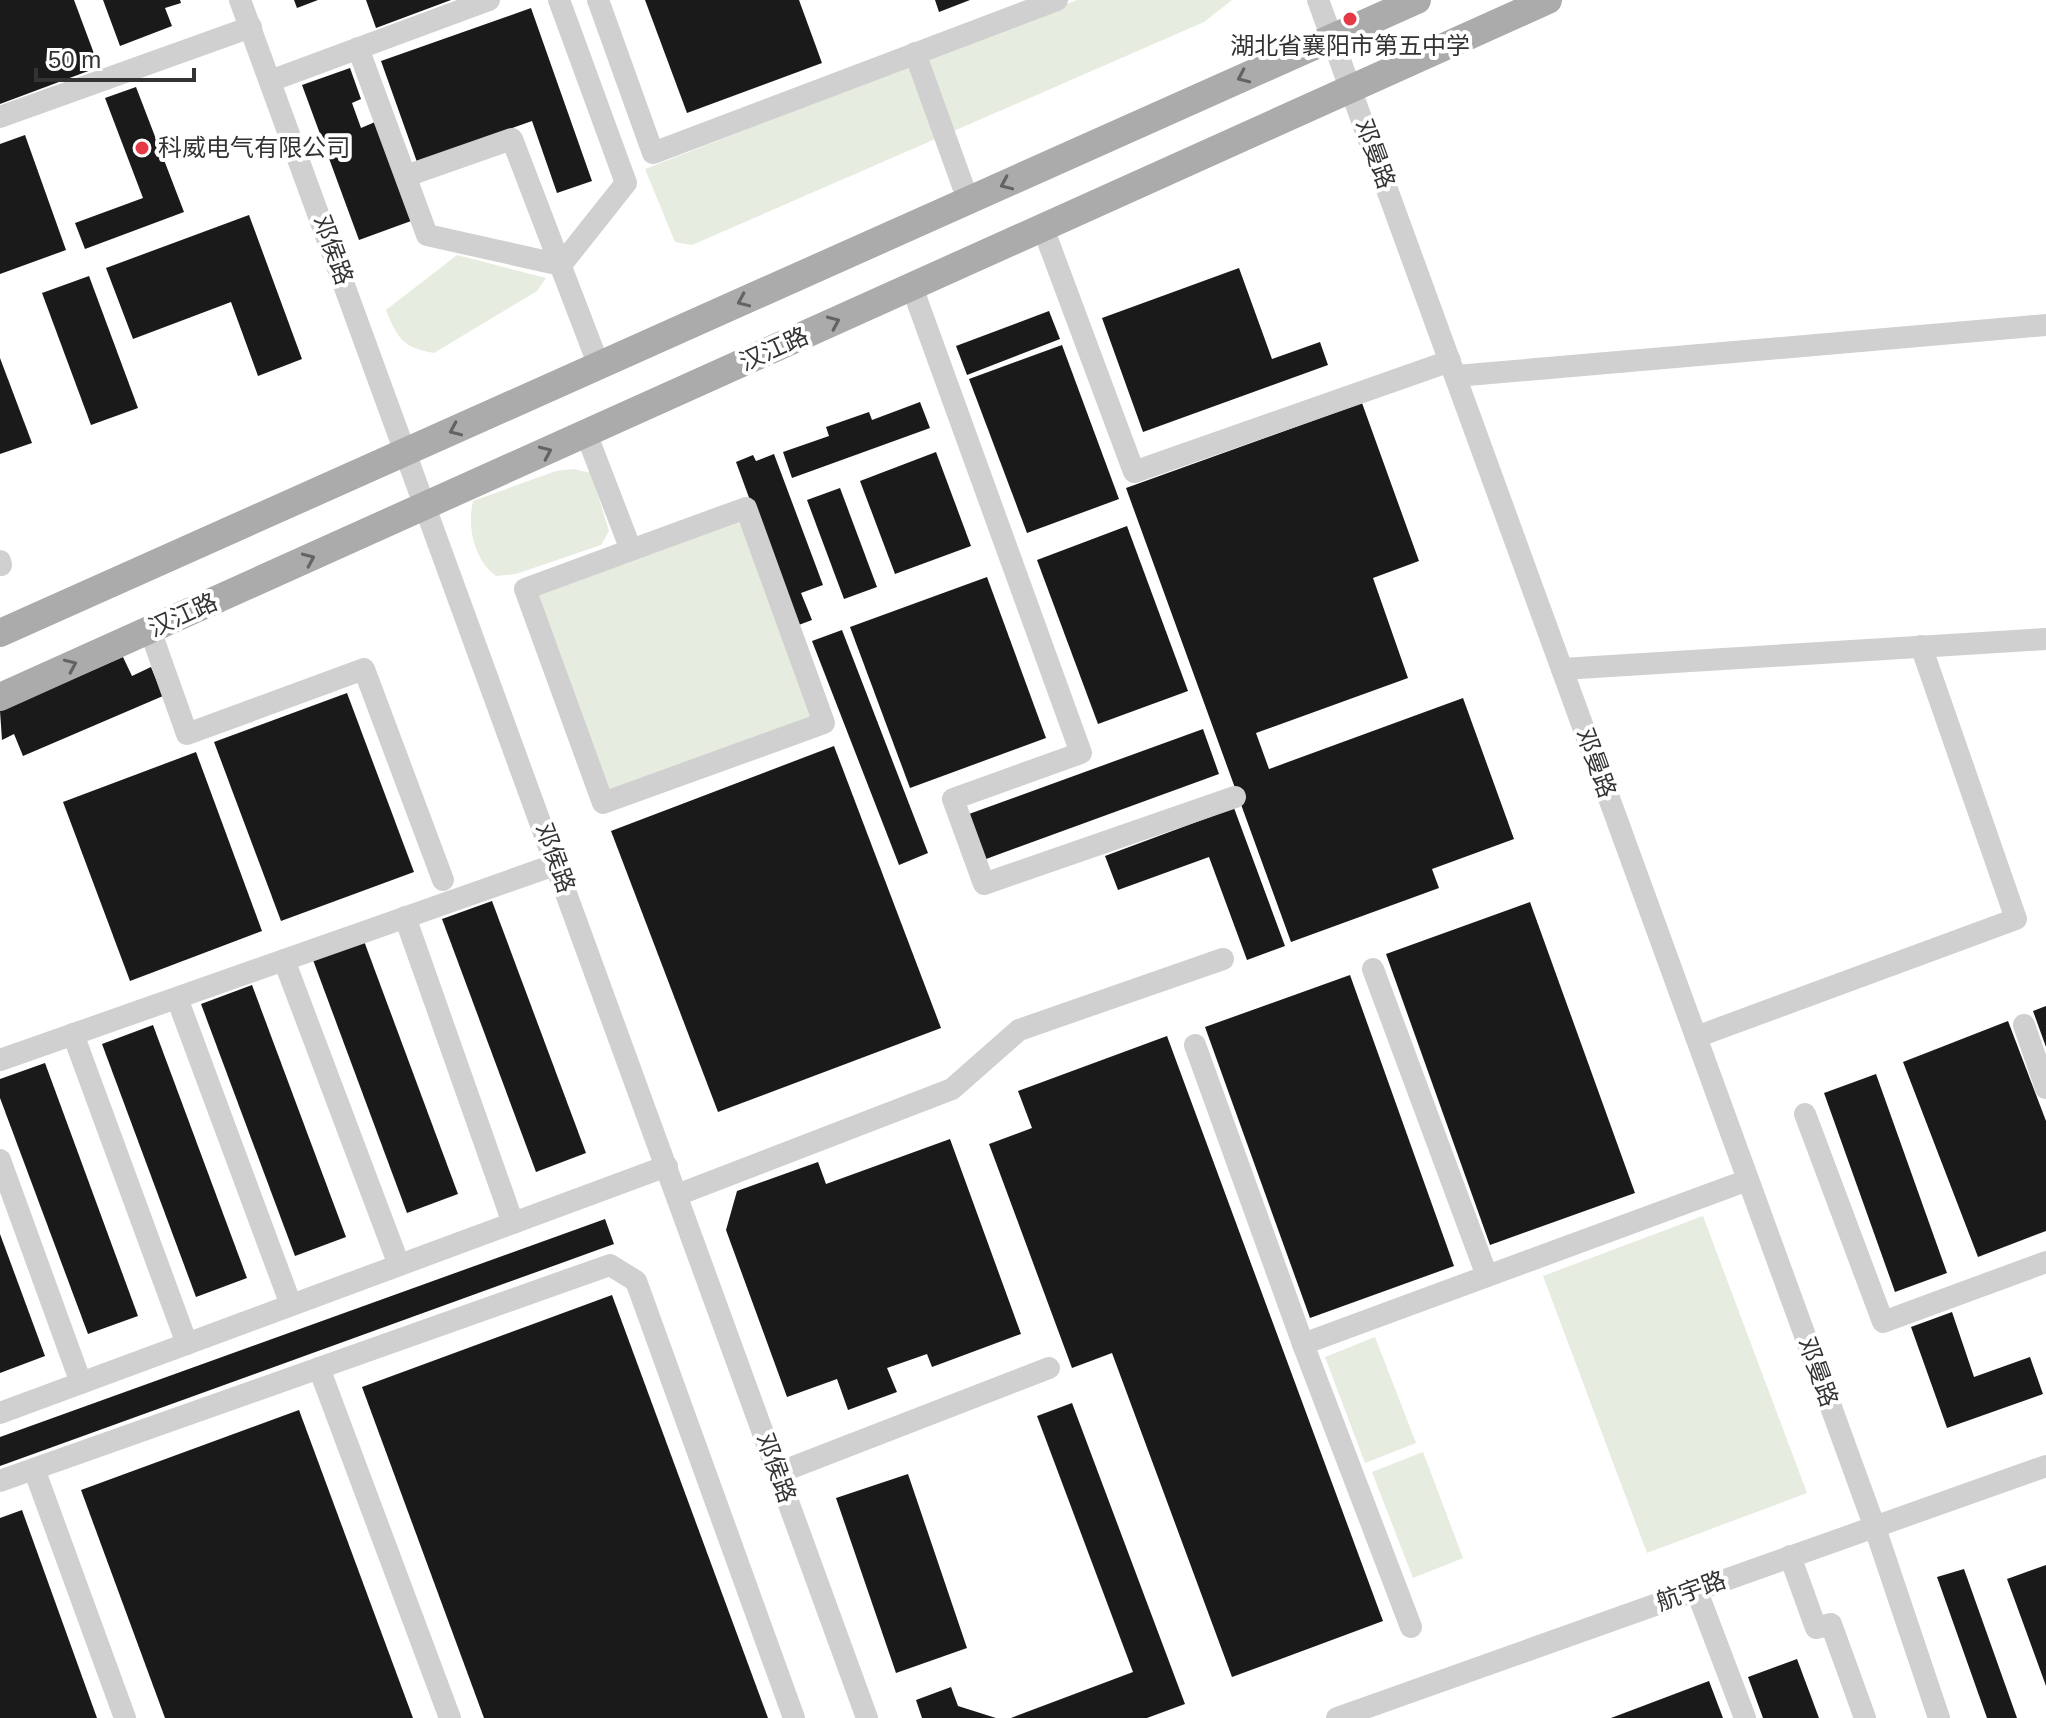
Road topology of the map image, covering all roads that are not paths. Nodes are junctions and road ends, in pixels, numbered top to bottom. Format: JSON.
{"nodes":[{"id":1,"x":240,"y":0,"type":"edge"},
{"id":2,"x":489,"y":0,"type":"edge"},
{"id":3,"x":559,"y":0,"type":"edge"},
{"id":4,"x":598,"y":0,"type":"edge"},
{"id":5,"x":1057,"y":0,"type":"edge"},
{"id":6,"x":1318,"y":0,"type":"edge"},
{"id":7,"x":1417,"y":0,"type":"edge"},
{"id":8,"x":1548,"y":0,"type":"edge"},
{"id":9,"x":251,"y":27,"type":"junction"},
{"id":10,"x":1333,"y":37,"type":"junction"},
{"id":11,"x":358,"y":48,"type":"junction"},
{"id":12,"x":915,"y":53,"type":"junction"},
{"id":13,"x":270,"y":81,"type":"junction"},
{"id":14,"x":1351,"y":89,"type":"junction"},
{"id":15,"x":0,"y":117,"type":"edge"},
{"id":16,"x":406,"y":176,"type":"junction"},
{"id":17,"x":968,"y":200,"type":"junction"},
{"id":18,"x":1043,"y":228,"type":"junction"},
{"id":19,"x":561,"y":265,"type":"junction"},
{"id":20,"x":912,"y":287,"type":"junction"},
{"id":21,"x":2046,"y":325,"type":"edge"},
{"id":22,"x":599,"y":366,"type":"junction"},
{"id":23,"x":1453,"y":369,"type":"junction"},
{"id":24,"x":586,"y":433,"type":"junction"},
{"id":25,"x":408,"y":451,"type":"junction"},
{"id":26,"x":428,"y":505,"type":"junction"},
{"id":27,"x":631,"y":550,"type":"junction"},
{"id":28,"x":150,"y":630,"type":"junction"},
{"id":29,"x":0,"y":633,"type":"edge"},
{"id":30,"x":2046,"y":639,"type":"edge"},
{"id":31,"x":1921,"y":646,"type":"junction"},
{"id":32,"x":1562,"y":669,"type":"junction"},
{"id":33,"x":0,"y":697,"type":"edge"},
{"id":34,"x":1235,"y":797,"type":"dead end"},
{"id":35,"x":557,"y":864,"type":"junction"},
{"id":36,"x":443,"y":880,"type":"dead end"},
{"id":37,"x":405,"y":917,"type":"junction"},
{"id":38,"x":1223,"y":959,"type":"dead end"},
{"id":39,"x":284,"y":960,"type":"junction"},
{"id":40,"x":1373,"y":969,"type":"dead end"},
{"id":41,"x":177,"y":998,"type":"junction"},
{"id":42,"x":2024,"y":1025,"type":"dead end"},
{"id":43,"x":73,"y":1034,"type":"junction"},
{"id":44,"x":1696,"y":1037,"type":"junction"},
{"id":45,"x":1195,"y":1045,"type":"dead end"},
{"id":46,"x":0,"y":1060,"type":"edge"},
{"id":47,"x":2046,"y":1088,"type":"edge"},
{"id":48,"x":1805,"y":1114,"type":"dead end"},
{"id":49,"x":0,"y":1160,"type":"edge"},
{"id":50,"x":667,"y":1166,"type":"junction"},
{"id":51,"x":1748,"y":1180,"type":"junction"},
{"id":52,"x":677,"y":1195,"type":"junction"},
{"id":53,"x":513,"y":1223,"type":"junction"},
{"id":54,"x":2046,"y":1262,"type":"edge"},
{"id":55,"x":399,"y":1265,"type":"junction"},
{"id":56,"x":1487,"y":1276,"type":"junction"},
{"id":57,"x":291,"y":1305,"type":"junction"},
{"id":58,"x":187,"y":1344,"type":"junction"},
{"id":59,"x":1303,"y":1344,"type":"junction"},
{"id":60,"x":319,"y":1368,"type":"junction"},
{"id":61,"x":1049,"y":1368,"type":"dead end"},
{"id":62,"x":81,"y":1383,"type":"junction"},
{"id":63,"x":0,"y":1413,"type":"edge"},
{"id":64,"x":2046,"y":1466,"type":"edge"},
{"id":65,"x":34,"y":1469,"type":"junction"},
{"id":66,"x":778,"y":1473,"type":"junction"},
{"id":67,"x":0,"y":1481,"type":"edge"},
{"id":68,"x":1874,"y":1525,"type":"junction"},
{"id":69,"x":1790,"y":1556,"type":"junction"},
{"id":70,"x":1696,"y":1589,"type":"junction"},
{"id":71,"x":1411,"y":1627,"type":"dead end"},
{"id":72,"x":125,"y":1718,"type":"edge"},
{"id":73,"x":450,"y":1718,"type":"edge"},
{"id":74,"x":794,"y":1718,"type":"edge"},
{"id":75,"x":867,"y":1718,"type":"edge"},
{"id":76,"x":1337,"y":1718,"type":"edge"},
{"id":77,"x":1745,"y":1718,"type":"edge"},
{"id":78,"x":1865,"y":1718,"type":"edge"},
{"id":79,"x":1939,"y":1718,"type":"edge"}],
"edges":[{"from":1,"to":9,"type":"street","name":"邓侯路"},
{"from":2,"to":11,"type":"street"},
{"from":3,"to":19,"type":"street"},
{"from":4,"to":12,"type":"street"},
{"from":5,"to":12,"type":"street"},
{"from":6,"to":10,"type":"street","name":"邓曼路"},
{"from":7,"to":10,"type":"main road"},
{"from":8,"to":14,"type":"main road","name":"汉江路"},
{"from":9,"to":13,"type":"street","name":"邓侯路"},
{"from":9,"to":15,"type":"street"},
{"from":10,"to":14,"type":"street","name":"邓曼路"},
{"from":10,"to":17,"type":"main road","one_way":true},
{"from":11,"to":13,"type":"street"},
{"from":11,"to":16,"type":"street"},
{"from":12,"to":17,"type":"street"},
{"from":13,"to":25,"type":"street","name":"邓侯路"},
{"from":14,"to":18,"type":"main road","name":"汉江路"},
{"from":14,"to":23,"type":"street","name":"邓曼路"},
{"from":16,"to":19,"type":"street"},
{"from":16,"to":19,"type":"street"},
{"from":17,"to":22,"type":"main road","one_way":true},
{"from":18,"to":20,"type":"main road","name":"汉江路"},
{"from":18,"to":23,"type":"street"},
{"from":19,"to":22,"type":"street"},
{"from":24,"to":20,"type":"main road","name":"汉江路","one_way":true},
{"from":20,"to":34,"type":"street"},
{"from":21,"to":23,"type":"street"},
{"from":22,"to":25,"type":"main road","one_way":true},
{"from":23,"to":32,"type":"street","name":"邓曼路"},
{"from":26,"to":24,"type":"main road","name":"汉江路","one_way":true},
{"from":24,"to":27,"type":"street"},
{"from":25,"to":26,"type":"street","name":"邓侯路"},
{"from":25,"to":29,"type":"main road"},
{"from":28,"to":26,"type":"main road","name":"汉江路","one_way":true},
{"from":26,"to":35,"type":"street","name":"邓侯路"},
{"from":27,"to":27,"type":"street"},
{"from":33,"to":28,"type":"main road","name":"汉江路","one_way":true},
{"from":28,"to":36,"type":"street"},
{"from":30,"to":31,"type":"street"},
{"from":31,"to":32,"type":"street"},
{"from":31,"to":44,"type":"street"},
{"from":32,"to":44,"type":"street","name":"邓曼路"},
{"from":35,"to":37,"type":"street"},
{"from":35,"to":50,"type":"street","name":"邓侯路"},
{"from":37,"to":39,"type":"street"},
{"from":37,"to":53,"type":"street"},
{"from":38,"to":52,"type":"street"},
{"from":39,"to":41,"type":"street"},
{"from":39,"to":55,"type":"street"},
{"from":40,"to":56,"type":"street"},
{"from":41,"to":43,"type":"street"},
{"from":41,"to":57,"type":"street"},
{"from":42,"to":47,"type":"street"},
{"from":43,"to":46,"type":"street"},
{"from":43,"to":58,"type":"street"},
{"from":44,"to":51,"type":"street","name":"邓曼路"},
{"from":45,"to":59,"type":"street"},
{"from":48,"to":54,"type":"street"},
{"from":49,"to":62,"type":"street"},
{"from":50,"to":52,"type":"street","name":"邓侯路"},
{"from":50,"to":53,"type":"street"},
{"from":51,"to":56,"type":"street"},
{"from":51,"to":68,"type":"street","name":"邓曼路"},
{"from":52,"to":66,"type":"street","name":"邓侯路"},
{"from":53,"to":55,"type":"street"},
{"from":55,"to":57,"type":"street"},
{"from":56,"to":59,"type":"street"},
{"from":57,"to":58,"type":"street"},
{"from":58,"to":62,"type":"street"},
{"from":59,"to":71,"type":"street"},
{"from":60,"to":65,"type":"street"},
{"from":60,"to":73,"type":"street"},
{"from":60,"to":74,"type":"street"},
{"from":61,"to":66,"type":"street"},
{"from":62,"to":63,"type":"street"},
{"from":64,"to":68,"type":"street","name":"航宇路"},
{"from":65,"to":67,"type":"street"},
{"from":65,"to":72,"type":"street"},
{"from":66,"to":75,"type":"street","name":"邓侯路"},
{"from":68,"to":69,"type":"street","name":"航宇路"},
{"from":68,"to":79,"type":"street","name":"邓曼路"},
{"from":69,"to":70,"type":"street","name":"航宇路"},
{"from":69,"to":78,"type":"street"},
{"from":70,"to":76,"type":"street","name":"航宇路"},
{"from":70,"to":77,"type":"street"}]}
